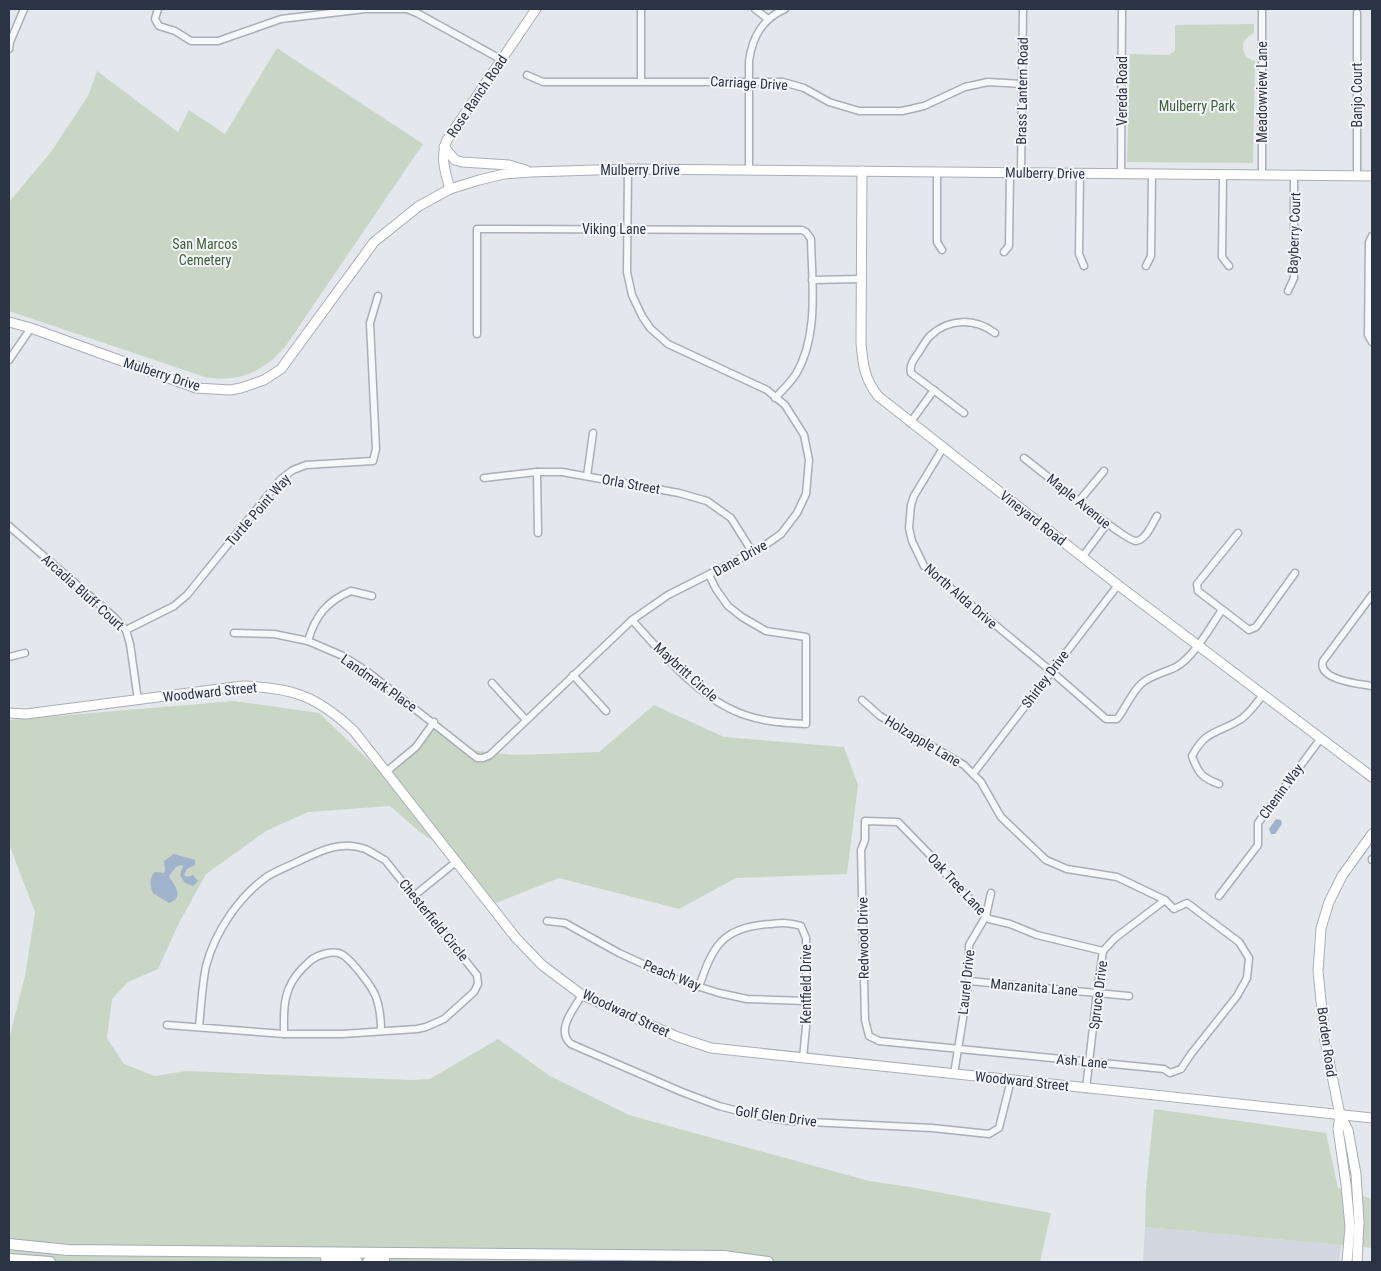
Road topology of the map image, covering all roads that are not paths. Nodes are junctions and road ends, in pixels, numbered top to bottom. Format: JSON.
{"nodes":[{"id":1,"x":24,"y":9,"type":"edge"},
{"id":2,"x":158,"y":9,"type":"edge"},
{"id":3,"x":536,"y":9,"type":"edge"},
{"id":4,"x":641,"y":9,"type":"edge"},
{"id":5,"x":755,"y":9,"type":"edge"},
{"id":6,"x":785,"y":9,"type":"edge"},
{"id":7,"x":1023,"y":9,"type":"edge"},
{"id":8,"x":1122,"y":9,"type":"edge"},
{"id":9,"x":1262,"y":9,"type":"edge"},
{"id":10,"x":1357,"y":13,"type":"dead end"},
{"id":11,"x":768,"y":19,"type":"junction"},
{"id":12,"x":9,"y":49,"type":"edge"},
{"id":13,"x":502,"y":60,"type":"junction"},
{"id":14,"x":527,"y":74,"type":"dead end"},
{"id":15,"x":641,"y":81,"type":"junction"},
{"id":16,"x":749,"y":82,"type":"junction"},
{"id":17,"x":1022,"y":84,"type":"junction"},
{"id":18,"x":444,"y":147,"type":"junction"},
{"id":19,"x":628,"y":169,"type":"junction"},
{"id":20,"x":749,"y":170,"type":"junction"},
{"id":21,"x":862,"y":171,"type":"junction"},
{"id":22,"x":531,"y":172,"type":"junction"},
{"id":23,"x":937,"y":172,"type":"junction"},
{"id":24,"x":1010,"y":173,"type":"junction"},
{"id":25,"x":1021,"y":173,"type":"junction"},
{"id":26,"x":1080,"y":174,"type":"junction"},
{"id":27,"x":1121,"y":174,"type":"junction"},
{"id":28,"x":1152,"y":174,"type":"junction"},
{"id":29,"x":1223,"y":175,"type":"junction"},
{"id":30,"x":1262,"y":175,"type":"junction"},
{"id":31,"x":1294,"y":175,"type":"junction"},
{"id":32,"x":1357,"y":176,"type":"junction"},
{"id":33,"x":1372,"y":176,"type":"edge"},
{"id":34,"x":450,"y":189,"type":"junction"},
{"id":35,"x":628,"y":229,"type":"junction"},
{"id":36,"x":1372,"y":236,"type":"edge"},
{"id":37,"x":942,"y":250,"type":"dead end"},
{"id":38,"x":1004,"y":252,"type":"dead end"},
{"id":39,"x":1084,"y":266,"type":"dead end"},
{"id":40,"x":1146,"y":266,"type":"dead end"},
{"id":41,"x":1228,"y":266,"type":"dead end"},
{"id":42,"x":861,"y":279,"type":"junction"},
{"id":43,"x":812,"y":280,"type":"junction"},
{"id":44,"x":1288,"y":291,"type":"dead end"},
{"id":45,"x":378,"y":296,"type":"dead end"},
{"id":46,"x":9,"y":322,"type":"edge"},
{"id":47,"x":31,"y":328,"type":"junction"},
{"id":48,"x":995,"y":333,"type":"dead end"},
{"id":49,"x":477,"y":334,"type":"dead end"},
{"id":50,"x":1372,"y":342,"type":"edge"},
{"id":51,"x":9,"y":360,"type":"edge"},
{"id":52,"x":934,"y":390,"type":"junction"},
{"id":53,"x":776,"y":398,"type":"junction"},
{"id":54,"x":964,"y":412,"type":"dead end"},
{"id":55,"x":910,"y":423,"type":"junction"},
{"id":56,"x":593,"y":433,"type":"dead end"},
{"id":57,"x":943,"y":448,"type":"junction"},
{"id":58,"x":1024,"y":458,"type":"dead end"},
{"id":59,"x":1104,"y":471,"type":"dead end"},
{"id":60,"x":537,"y":472,"type":"junction"},
{"id":61,"x":587,"y":476,"type":"junction"},
{"id":62,"x":484,"y":478,"type":"dead end"},
{"id":63,"x":1079,"y":501,"type":"junction"},
{"id":64,"x":1157,"y":516,"type":"dead end"},
{"id":65,"x":1107,"y":524,"type":"junction"},
{"id":66,"x":9,"y":526,"type":"edge"},
{"id":67,"x":538,"y":533,"type":"dead end"},
{"id":68,"x":1238,"y":533,"type":"dead end"},
{"id":69,"x":753,"y":553,"type":"junction"},
{"id":70,"x":1083,"y":556,"type":"junction"},
{"id":71,"x":1295,"y":573,"type":"dead end"},
{"id":72,"x":709,"y":575,"type":"junction"},
{"id":73,"x":1118,"y":585,"type":"junction"},
{"id":74,"x":1372,"y":595,"type":"edge"},
{"id":75,"x":372,"y":596,"type":"dead end"},
{"id":76,"x":1222,"y":610,"type":"junction"},
{"id":77,"x":632,"y":620,"type":"junction"},
{"id":78,"x":126,"y":630,"type":"junction"},
{"id":79,"x":234,"y":633,"type":"dead end"},
{"id":80,"x":308,"y":641,"type":"junction"},
{"id":81,"x":1197,"y":645,"type":"junction"},
{"id":82,"x":25,"y":653,"type":"dead end"},
{"id":83,"x":9,"y":657,"type":"edge"},
{"id":84,"x":1051,"y":671,"type":"junction"},
{"id":85,"x":572,"y":675,"type":"junction"},
{"id":86,"x":492,"y":683,"type":"dead end"},
{"id":87,"x":1372,"y":686,"type":"edge"},
{"id":88,"x":1263,"y":695,"type":"junction"},
{"id":89,"x":138,"y":700,"type":"junction"},
{"id":90,"x":862,"y":700,"type":"dead end"},
{"id":91,"x":606,"y":710,"type":"dead end"},
{"id":92,"x":9,"y":713,"type":"edge"},
{"id":93,"x":526,"y":720,"type":"junction"},
{"id":94,"x":434,"y":722,"type":"junction"},
{"id":95,"x":1320,"y":738,"type":"junction"},
{"id":96,"x":386,"y":772,"type":"junction"},
{"id":97,"x":973,"y":774,"type":"junction"},
{"id":98,"x":1372,"y":777,"type":"edge"},
{"id":99,"x":1219,"y":784,"type":"dead end"},
{"id":100,"x":1372,"y":834,"type":"edge"},
{"id":101,"x":865,"y":840,"type":"joint"},
{"id":102,"x":457,"y":861,"type":"junction"},
{"id":103,"x":991,"y":893,"type":"dead end"},
{"id":104,"x":415,"y":895,"type":"junction"},
{"id":105,"x":1219,"y":896,"type":"dead end"},
{"id":106,"x":1165,"y":900,"type":"junction"},
{"id":107,"x":986,"y":916,"type":"junction"},
{"id":108,"x":547,"y":921,"type":"dead end"},
{"id":109,"x":1103,"y":951,"type":"junction"},
{"id":110,"x":1247,"y":978,"type":"joint"},
{"id":111,"x":969,"y":981,"type":"junction"},
{"id":112,"x":699,"y":987,"type":"junction"},
{"id":113,"x":1097,"y":992,"type":"junction"},
{"id":114,"x":582,"y":995,"type":"junction"},
{"id":115,"x":1129,"y":996,"type":"dead end"},
{"id":116,"x":806,"y":1001,"type":"junction"},
{"id":117,"x":167,"y":1026,"type":"dead end"},
{"id":118,"x":199,"y":1027,"type":"junction"},
{"id":119,"x":381,"y":1031,"type":"junction"},
{"id":120,"x":284,"y":1034,"type":"junction"},
{"id":121,"x":868,"y":1036,"type":"joint"},
{"id":122,"x":958,"y":1049,"type":"junction"},
{"id":123,"x":803,"y":1058,"type":"junction"},
{"id":124,"x":1090,"y":1061,"type":"junction"},
{"id":125,"x":954,"y":1074,"type":"junction"},
{"id":126,"x":1011,"y":1080,"type":"junction"},
{"id":127,"x":1086,"y":1088,"type":"junction"},
{"id":128,"x":1340,"y":1115,"type":"junction"},
{"id":129,"x":1372,"y":1118,"type":"edge"},
{"id":130,"x":9,"y":1244,"type":"edge"},
{"id":131,"x":312,"y":1252,"type":"junction"},
{"id":132,"x":426,"y":1253,"type":"junction"},
{"id":133,"x":9,"y":1259,"type":"edge"},
{"id":134,"x":1347,"y":1260,"type":"edge"},
{"id":135,"x":1357,"y":1261,"type":"edge"},
{"id":136,"x":50,"y":1262,"type":"edge"},
{"id":137,"x":357,"y":1262,"type":"edge"},
{"id":138,"x":368,"y":1262,"type":"edge"},
{"id":139,"x":768,"y":1262,"type":"edge"}],
"edges":[{"from":1,"to":12,"type":"street"},
{"from":2,"to":13,"type":"street"},
{"from":3,"to":13,"type":"street","name":"Rose Ranch Road"},
{"from":4,"to":15,"type":"street"},
{"from":5,"to":11,"type":"street"},
{"from":6,"to":11,"type":"street"},
{"from":7,"to":17,"type":"street","name":"Brass Lantern Road"},
{"from":8,"to":27,"type":"street","name":"Vereda Road"},
{"from":9,"to":30,"type":"street","name":"Meadowview Lane"},
{"from":10,"to":32,"type":"street","name":"Banjo Court"},
{"from":11,"to":16,"type":"street"},
{"from":13,"to":18,"type":"street","name":"Rose Ranch Road"},
{"from":14,"to":15,"type":"street","name":"Carriage Drive"},
{"from":15,"to":16,"type":"street","name":"Carriage Drive"},
{"from":16,"to":17,"type":"street","name":"Carriage Drive"},
{"from":16,"to":20,"type":"street"},
{"from":17,"to":25,"type":"street","name":"Brass Lantern Road"},
{"from":18,"to":22,"type":"street"},
{"from":18,"to":34,"type":"street","name":"Rose Ranch Road"},
{"from":19,"to":20,"type":"street","name":"Mulberry Drive"},
{"from":19,"to":22,"type":"street","name":"Mulberry Drive"},
{"from":19,"to":35,"type":"street","name":"Dane Drive"},
{"from":20,"to":21,"type":"street","name":"Mulberry Drive"},
{"from":21,"to":23,"type":"street","name":"Mulberry Drive"},
{"from":21,"to":42,"type":"street","name":"Vineyard Road"},
{"from":22,"to":34,"type":"street","name":"Mulberry Drive"},
{"from":23,"to":24,"type":"street","name":"Mulberry Drive"},
{"from":23,"to":37,"type":"street"},
{"from":24,"to":25,"type":"street","name":"Mulberry Drive"},
{"from":24,"to":38,"type":"street"},
{"from":25,"to":26,"type":"street","name":"Mulberry Drive"},
{"from":26,"to":27,"type":"street","name":"Mulberry Drive"},
{"from":26,"to":39,"type":"street"},
{"from":27,"to":28,"type":"street","name":"Mulberry Drive"},
{"from":28,"to":29,"type":"street","name":"Mulberry Drive"},
{"from":28,"to":40,"type":"street"},
{"from":29,"to":30,"type":"street","name":"Mulberry Drive"},
{"from":29,"to":41,"type":"street"},
{"from":30,"to":31,"type":"street","name":"Mulberry Drive"},
{"from":31,"to":32,"type":"street","name":"Mulberry Drive"},
{"from":31,"to":44,"type":"street","name":"Bayberry Court"},
{"from":32,"to":33,"type":"street","name":"Mulberry Drive"},
{"from":34,"to":47,"type":"street","name":"Mulberry Drive"},
{"from":35,"to":43,"type":"street","name":"Viking Lane"},
{"from":35,"to":49,"type":"street","name":"Viking Lane"},
{"from":35,"to":53,"type":"street","name":"Dane Drive"},
{"from":36,"to":50,"type":"street"},
{"from":42,"to":43,"type":"street"},
{"from":42,"to":55,"type":"street","name":"Vineyard Road"},
{"from":43,"to":53,"type":"street","name":"Viking Lane"},
{"from":45,"to":78,"type":"street","name":"Turtle Point Way"},
{"from":46,"to":47,"type":"street","name":"Mulberry Drive"},
{"from":47,"to":51,"type":"street"},
{"from":48,"to":52,"type":"street"},
{"from":52,"to":54,"type":"street"},
{"from":52,"to":55,"type":"street"},
{"from":53,"to":69,"type":"street","name":"Dane Drive"},
{"from":55,"to":57,"type":"street","name":"Vineyard Road"},
{"from":56,"to":61,"type":"street"},
{"from":57,"to":70,"type":"street","name":"Vineyard Road"},
{"from":57,"to":84,"type":"street","name":"North Alda Drive"},
{"from":58,"to":63,"type":"street","name":"Maple Avenue"},
{"from":59,"to":63,"type":"street"},
{"from":60,"to":61,"type":"street","name":"Orla Street"},
{"from":60,"to":62,"type":"street","name":"Orla Street"},
{"from":60,"to":67,"type":"street"},
{"from":61,"to":69,"type":"street","name":"Orla Street"},
{"from":63,"to":65,"type":"street","name":"Maple Avenue"},
{"from":64,"to":65,"type":"street","name":"Maple Avenue"},
{"from":65,"to":70,"type":"street"},
{"from":66,"to":78,"type":"street","name":"Arcadia Bluff Court"},
{"from":68,"to":76,"type":"street"},
{"from":69,"to":72,"type":"street","name":"Dane Drive"},
{"from":70,"to":73,"type":"street","name":"Vineyard Road"},
{"from":71,"to":76,"type":"street"},
{"from":72,"to":77,"type":"street","name":"Dane Drive"},
{"from":72,"to":77,"type":"street","name":"Maybritt Circle"},
{"from":73,"to":81,"type":"street","name":"Vineyard Road"},
{"from":73,"to":84,"type":"street","name":"Shirley Drive"},
{"from":74,"to":87,"type":"street"},
{"from":75,"to":80,"type":"street"},
{"from":76,"to":81,"type":"street"},
{"from":77,"to":85,"type":"street","name":"Dane Drive"},
{"from":78,"to":89,"type":"street","name":"Arcadia Bluff Court"},
{"from":79,"to":80,"type":"street","name":"Landmark Place"},
{"from":80,"to":94,"type":"street","name":"Landmark Place"},
{"from":81,"to":84,"type":"street","name":"North Alda Drive"},
{"from":81,"to":88,"type":"street","name":"Vineyard Road"},
{"from":82,"to":83,"type":"street"},
{"from":84,"to":97,"type":"street","name":"Shirley Drive"},
{"from":85,"to":91,"type":"street"},
{"from":85,"to":93,"type":"street","name":"Dane Drive"},
{"from":86,"to":93,"type":"street"},
{"from":88,"to":95,"type":"street","name":"Vineyard Road"},
{"from":88,"to":99,"type":"street"},
{"from":89,"to":92,"type":"street","name":"Woodward Street"},
{"from":89,"to":96,"type":"street","name":"Woodward Street"},
{"from":90,"to":97,"type":"street","name":"Holzapple Lane"},
{"from":93,"to":94,"type":"street","name":"Dane Drive"},
{"from":94,"to":96,"type":"street"},
{"from":95,"to":98,"type":"street","name":"Vineyard Road"},
{"from":95,"to":105,"type":"street","name":"Chenin Way"},
{"from":96,"to":102,"type":"street","name":"Woodward Street"},
{"from":97,"to":106,"type":"street","name":"Holzapple Lane"},
{"from":100,"to":128,"type":"street","name":"Borden Road"},
{"from":101,"to":107,"type":"street","name":"Oak Tree Lane"},
{"from":101,"to":121,"type":"street","name":"Redwood Drive"},
{"from":102,"to":104,"type":"street"},
{"from":102,"to":114,"type":"street","name":"Woodward Street"},
{"from":103,"to":107,"type":"street","name":"Laurel Drive"},
{"from":104,"to":118,"type":"street","name":"Chesterfield Circle"},
{"from":104,"to":119,"type":"street","name":"Chesterfield Circle"},
{"from":106,"to":109,"type":"street","name":"Spruce Drive"},
{"from":106,"to":110,"type":"street","name":"Holzapple Lane"},
{"from":107,"to":109,"type":"street","name":"Oak Tree Lane"},
{"from":107,"to":111,"type":"street","name":"Laurel Drive"},
{"from":108,"to":112,"type":"street","name":"Peach Way"},
{"from":109,"to":113,"type":"street","name":"Spruce Drive"},
{"from":110,"to":124,"type":"street","name":"Ash Lane"},
{"from":111,"to":113,"type":"street","name":"Manzanita Lane"},
{"from":111,"to":122,"type":"street","name":"Laurel Drive"},
{"from":112,"to":116,"type":"street","name":"Peach Way"},
{"from":112,"to":116,"type":"street","name":"Kentfield Drive"},
{"from":113,"to":115,"type":"street","name":"Manzanita Lane"},
{"from":113,"to":124,"type":"street","name":"Spruce Drive"},
{"from":114,"to":123,"type":"street","name":"Woodward Street"},
{"from":114,"to":126,"type":"street","name":"Golf Glen Drive"},
{"from":116,"to":123,"type":"street","name":"Kentfield Drive"},
{"from":117,"to":118,"type":"street","name":"Chesterfield Circle"},
{"from":118,"to":120,"type":"street","name":"Chesterfield Circle"},
{"from":119,"to":120,"type":"street","name":"Chesterfield Circle"},
{"from":119,"to":120,"type":"street"},
{"from":121,"to":122,"type":"street","name":"Ash Lane"},
{"from":122,"to":124,"type":"street","name":"Ash Lane"},
{"from":122,"to":125,"type":"street","name":"Laurel Drive"},
{"from":123,"to":125,"type":"street","name":"Woodward Street"},
{"from":124,"to":127,"type":"street","name":"Spruce Drive"},
{"from":125,"to":126,"type":"street","name":"Woodward Street"},
{"from":126,"to":127,"type":"street","name":"Woodward Street"},
{"from":127,"to":128,"type":"street","name":"Woodward Street"},
{"from":128,"to":129,"type":"street","name":"Woodward Street"},
{"from":128,"to":134,"type":"street","name":"Borden Road"},
{"from":128,"to":135,"type":"street"},
{"from":130,"to":131,"type":"main road"},
{"from":131,"to":132,"type":"main road"},
{"from":131,"to":137,"type":"main road"},
{"from":132,"to":138,"type":"main road"},
{"from":132,"to":139,"type":"main road"},
{"from":133,"to":136,"type":"main road"}]}
